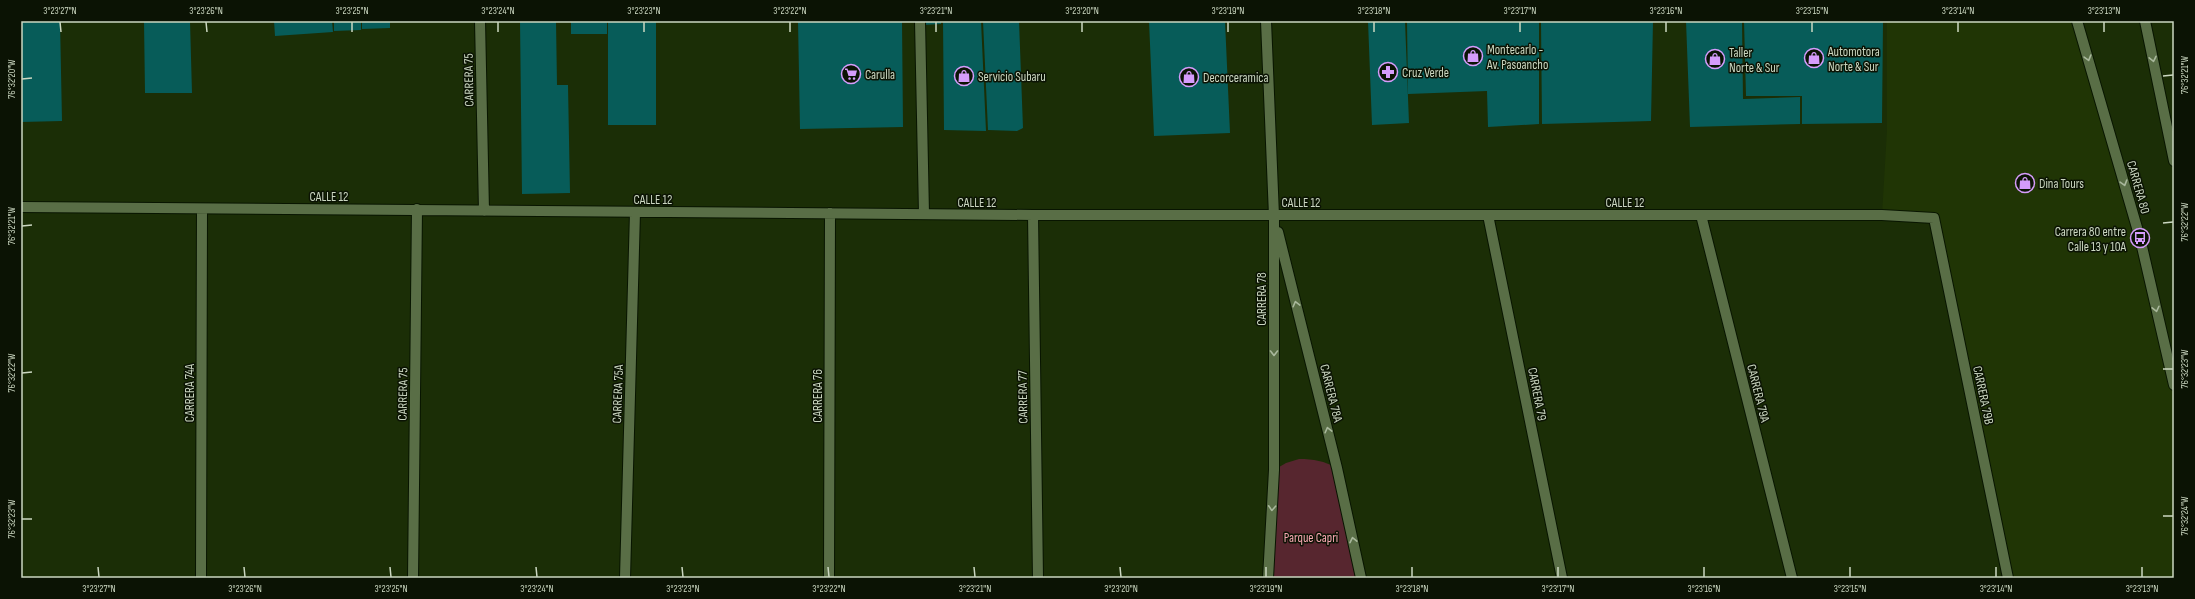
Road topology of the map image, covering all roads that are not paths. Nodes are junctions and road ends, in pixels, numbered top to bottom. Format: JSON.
{"nodes":[{"id":1,"x":480,"y":21,"type":"edge"},
{"id":2,"x":920,"y":21,"type":"edge"},
{"id":3,"x":1266,"y":21,"type":"edge"},
{"id":4,"x":2077,"y":21,"type":"edge"},
{"id":5,"x":2145,"y":21,"type":"edge"},
{"id":6,"x":2174,"y":161,"type":"edge"},
{"id":7,"x":21,"y":207,"type":"edge"},
{"id":8,"x":202,"y":209,"type":"junction"},
{"id":9,"x":417,"y":210,"type":"junction"},
{"id":10,"x":484,"y":211,"type":"junction"},
{"id":11,"x":635,"y":212,"type":"junction"},
{"id":12,"x":830,"y":213,"type":"junction"},
{"id":13,"x":924,"y":214,"type":"junction"},
{"id":14,"x":1033,"y":215,"type":"junction"},
{"id":15,"x":1488,"y":215,"type":"junction"},
{"id":16,"x":1701,"y":215,"type":"junction"},
{"id":17,"x":1274,"y":216,"type":"junction"},
{"id":18,"x":1934,"y":218,"type":"joint"},
{"id":19,"x":2174,"y":385,"type":"edge"},
{"id":20,"x":201,"y":578,"type":"edge"},
{"id":21,"x":413,"y":578,"type":"edge"},
{"id":22,"x":625,"y":578,"type":"edge"},
{"id":23,"x":830,"y":578,"type":"edge"},
{"id":24,"x":1038,"y":578,"type":"edge"},
{"id":25,"x":1268,"y":578,"type":"edge"},
{"id":26,"x":1361,"y":578,"type":"edge"},
{"id":27,"x":1562,"y":578,"type":"edge"},
{"id":28,"x":1792,"y":578,"type":"edge"},
{"id":29,"x":2008,"y":578,"type":"edge"}],
"edges":[{"from":1,"to":10,"type":"street","name":"CARRERA 75"},
{"from":2,"to":13,"type":"street"},
{"from":3,"to":17,"type":"street","name":"CARRERA 78"},
{"from":4,"to":19,"type":"street","name":"CARRERA 80","one_way":true},
{"from":5,"to":6,"type":"street","one_way":true},
{"from":7,"to":8,"type":"street","name":"CALLE 12"},
{"from":8,"to":9,"type":"street","name":"CALLE 12"},
{"from":8,"to":20,"type":"street","name":"CARRERA 74A"},
{"from":9,"to":10,"type":"street","name":"CALLE 12"},
{"from":9,"to":21,"type":"street","name":"CARRERA 75"},
{"from":10,"to":11,"type":"street","name":"CALLE 12"},
{"from":11,"to":12,"type":"street","name":"CALLE 12"},
{"from":11,"to":22,"type":"street","name":"CARRERA 75A"},
{"from":12,"to":13,"type":"street","name":"CALLE 12"},
{"from":12,"to":23,"type":"street","name":"CARRERA 76"},
{"from":13,"to":14,"type":"street","name":"CALLE 12"},
{"from":14,"to":17,"type":"street","name":"CALLE 12"},
{"from":14,"to":24,"type":"street","name":"CARRERA 77"},
{"from":15,"to":16,"type":"street","name":"CALLE 12"},
{"from":15,"to":17,"type":"street","name":"CALLE 12"},
{"from":15,"to":27,"type":"street","name":"CARRERA 79"},
{"from":16,"to":18,"type":"street","name":"CALLE 12"},
{"from":16,"to":28,"type":"street","name":"CARRERA 79A"},
{"from":17,"to":25,"type":"street","name":"CARRERA 78","one_way":true},
{"from":26,"to":17,"type":"street","name":"CARRERA 78A","one_way":true},
{"from":18,"to":29,"type":"street","name":"CARRERA 79B"}]}
